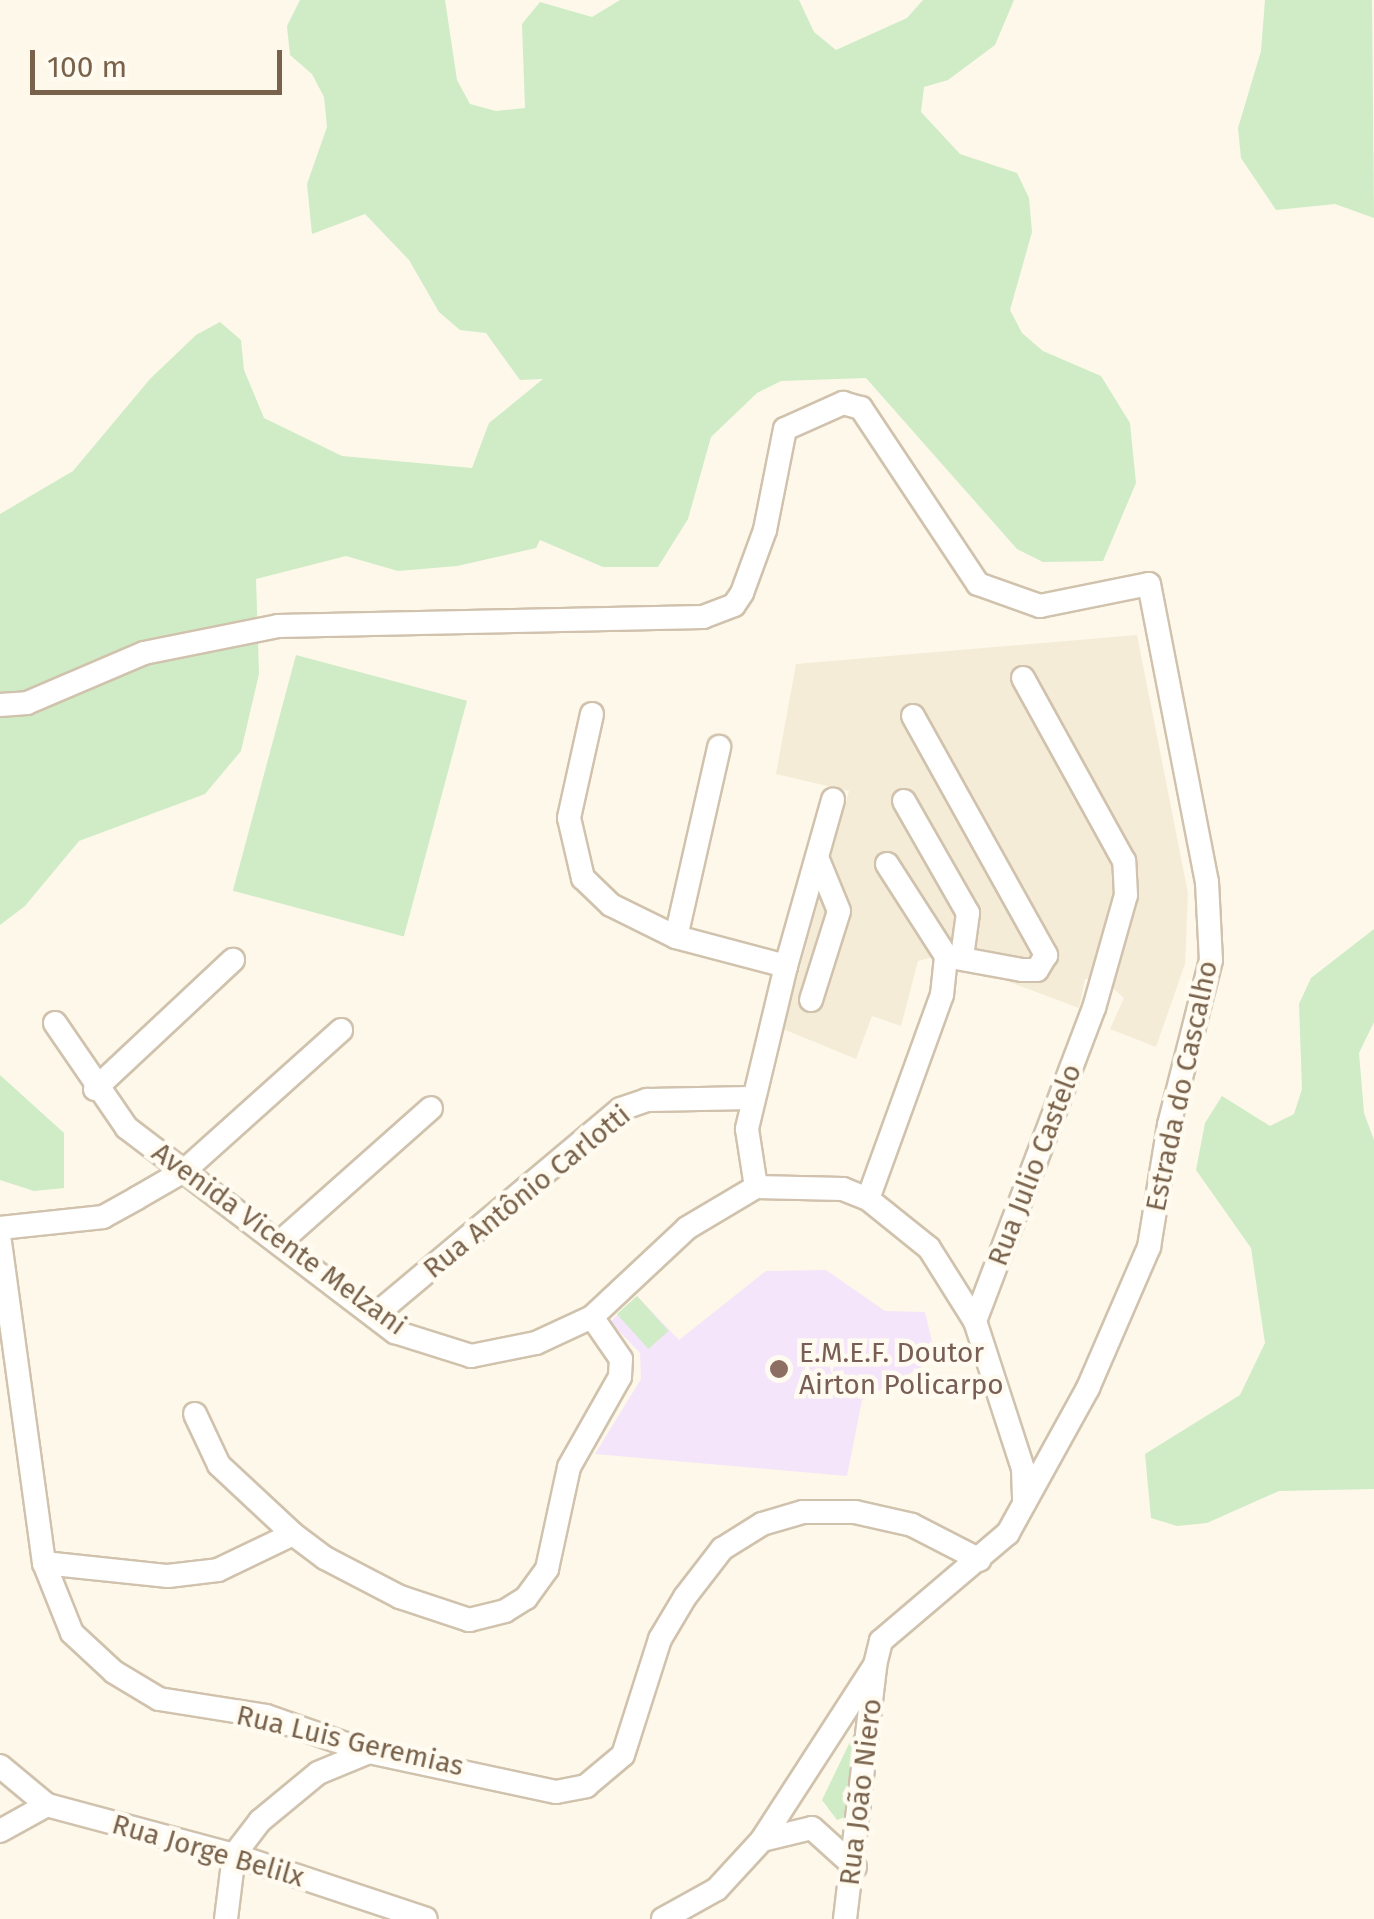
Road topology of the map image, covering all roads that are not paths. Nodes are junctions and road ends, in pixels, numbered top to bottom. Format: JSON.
{"nodes":[{"id":1,"x":1024,"y":678,"type":"dead end"},
{"id":2,"x":0,"y":704,"type":"edge"},
{"id":3,"x":592,"y":714,"type":"dead end"},
{"id":4,"x":913,"y":716,"type":"dead end"},
{"id":5,"x":718,"y":747,"type":"dead end"},
{"id":6,"x":833,"y":800,"type":"dead end"},
{"id":7,"x":904,"y":801,"type":"dead end"},
{"id":8,"x":818,"y":857,"type":"junction"},
{"id":9,"x":887,"y":864,"type":"dead end"},
{"id":10,"x":676,"y":937,"type":"junction"},
{"id":11,"x":954,"y":957,"type":"junction"},
{"id":12,"x":233,"y":960,"type":"dead end"},
{"id":13,"x":786,"y":966,"type":"junction"},
{"id":14,"x":811,"y":1000,"type":"dead end"},
{"id":15,"x":56,"y":1023,"type":"dead end"},
{"id":16,"x":341,"y":1030,"type":"dead end"},
{"id":17,"x":96,"y":1089,"type":"junction"},
{"id":18,"x":752,"y":1098,"type":"junction"},
{"id":19,"x":431,"y":1108,"type":"dead end"},
{"id":20,"x":184,"y":1171,"type":"junction"},
{"id":21,"x":756,"y":1186,"type":"junction"},
{"id":22,"x":868,"y":1199,"type":"junction"},
{"id":23,"x":0,"y":1228,"type":"edge"},
{"id":24,"x":0,"y":1242,"type":"edge"},
{"id":25,"x":278,"y":1243,"type":"junction"},
{"id":26,"x":374,"y":1316,"type":"junction"},
{"id":27,"x":592,"y":1318,"type":"junction"},
{"id":28,"x":975,"y":1321,"type":"junction"},
{"id":29,"x":6,"y":1346,"type":"edge"},
{"id":30,"x":195,"y":1414,"type":"dead end"},
{"id":31,"x":1024,"y":1504,"type":"junction"},
{"id":32,"x":294,"y":1534,"type":"junction"},
{"id":33,"x":980,"y":1560,"type":"junction"},
{"id":34,"x":44,"y":1563,"type":"junction"},
{"id":35,"x":875,"y":1664,"type":"junction"},
{"id":36,"x":369,"y":1752,"type":"junction"},
{"id":37,"x":0,"y":1766,"type":"edge"},
{"id":38,"x":47,"y":1805,"type":"junction"},
{"id":39,"x":0,"y":1831,"type":"edge"},
{"id":40,"x":762,"y":1840,"type":"junction"},
{"id":41,"x":234,"y":1855,"type":"junction"},
{"id":42,"x":855,"y":1867,"type":"junction"},
{"id":43,"x":226,"y":1919,"type":"edge"},
{"id":44,"x":426,"y":1919,"type":"edge"},
{"id":45,"x":663,"y":1919,"type":"edge"},
{"id":46,"x":844,"y":1919,"type":"edge"}],
"edges":[{"from":1,"to":28,"type":"street","name":"Rua Julio Castelo"},
{"from":2,"to":31,"type":"street","name":"Estrada do Cascalho"},
{"from":3,"to":10,"type":"street"},
{"from":4,"to":11,"type":"street"},
{"from":5,"to":10,"type":"street"},
{"from":6,"to":8,"type":"street"},
{"from":7,"to":11,"type":"street"},
{"from":8,"to":13,"type":"street"},
{"from":8,"to":14,"type":"street"},
{"from":9,"to":11,"type":"street"},
{"from":10,"to":13,"type":"street"},
{"from":11,"to":22,"type":"street"},
{"from":12,"to":17,"type":"street"},
{"from":13,"to":18,"type":"street"},
{"from":15,"to":17,"type":"street","name":"Avenida Vicente Melzani"},
{"from":16,"to":20,"type":"street"},
{"from":17,"to":20,"type":"street","name":"Avenida Vicente Melzani"},
{"from":18,"to":21,"type":"street"},
{"from":18,"to":26,"type":"street","name":"Rua Antônio Carlotti"},
{"from":19,"to":25,"type":"street"},
{"from":20,"to":23,"type":"street"},
{"from":20,"to":25,"type":"street","name":"Avenida Vicente Melzani"},
{"from":21,"to":22,"type":"street"},
{"from":21,"to":27,"type":"street","name":"Avenida Vicente Melzani"},
{"from":22,"to":28,"type":"street"},
{"from":24,"to":29,"type":"street","name":"Rua Luis Geremias"},
{"from":25,"to":26,"type":"street","name":"Avenida Vicente Melzani"},
{"from":26,"to":27,"type":"street","name":"Avenida Vicente Melzani"},
{"from":27,"to":32,"type":"street"},
{"from":28,"to":31,"type":"street"},
{"from":29,"to":34,"type":"street","name":"Rua Luis Geremias"},
{"from":30,"to":32,"type":"street"},
{"from":31,"to":33,"type":"street","name":"Estrada do Cascalho"},
{"from":32,"to":34,"type":"street"},
{"from":33,"to":35,"type":"street","name":"Estrada do Cascalho"},
{"from":33,"to":36,"type":"street","name":"Rua Luis Geremias"},
{"from":34,"to":36,"type":"street","name":"Rua Luis Geremias"},
{"from":35,"to":40,"type":"street","name":"Estrada do Cascalho"},
{"from":35,"to":42,"type":"street","name":"Rua João Niero"},
{"from":36,"to":41,"type":"street"},
{"from":37,"to":38,"type":"street","name":"Rua Jorge Belilx"},
{"from":38,"to":39,"type":"street"},
{"from":38,"to":41,"type":"street","name":"Rua Jorge Belilx"},
{"from":40,"to":42,"type":"street"},
{"from":40,"to":45,"type":"street","name":"Estrada do Cascalho"},
{"from":41,"to":43,"type":"street"},
{"from":41,"to":44,"type":"street","name":"Rua Jorge Belilx"},
{"from":42,"to":46,"type":"street","name":"Rua João Niero"}]}
